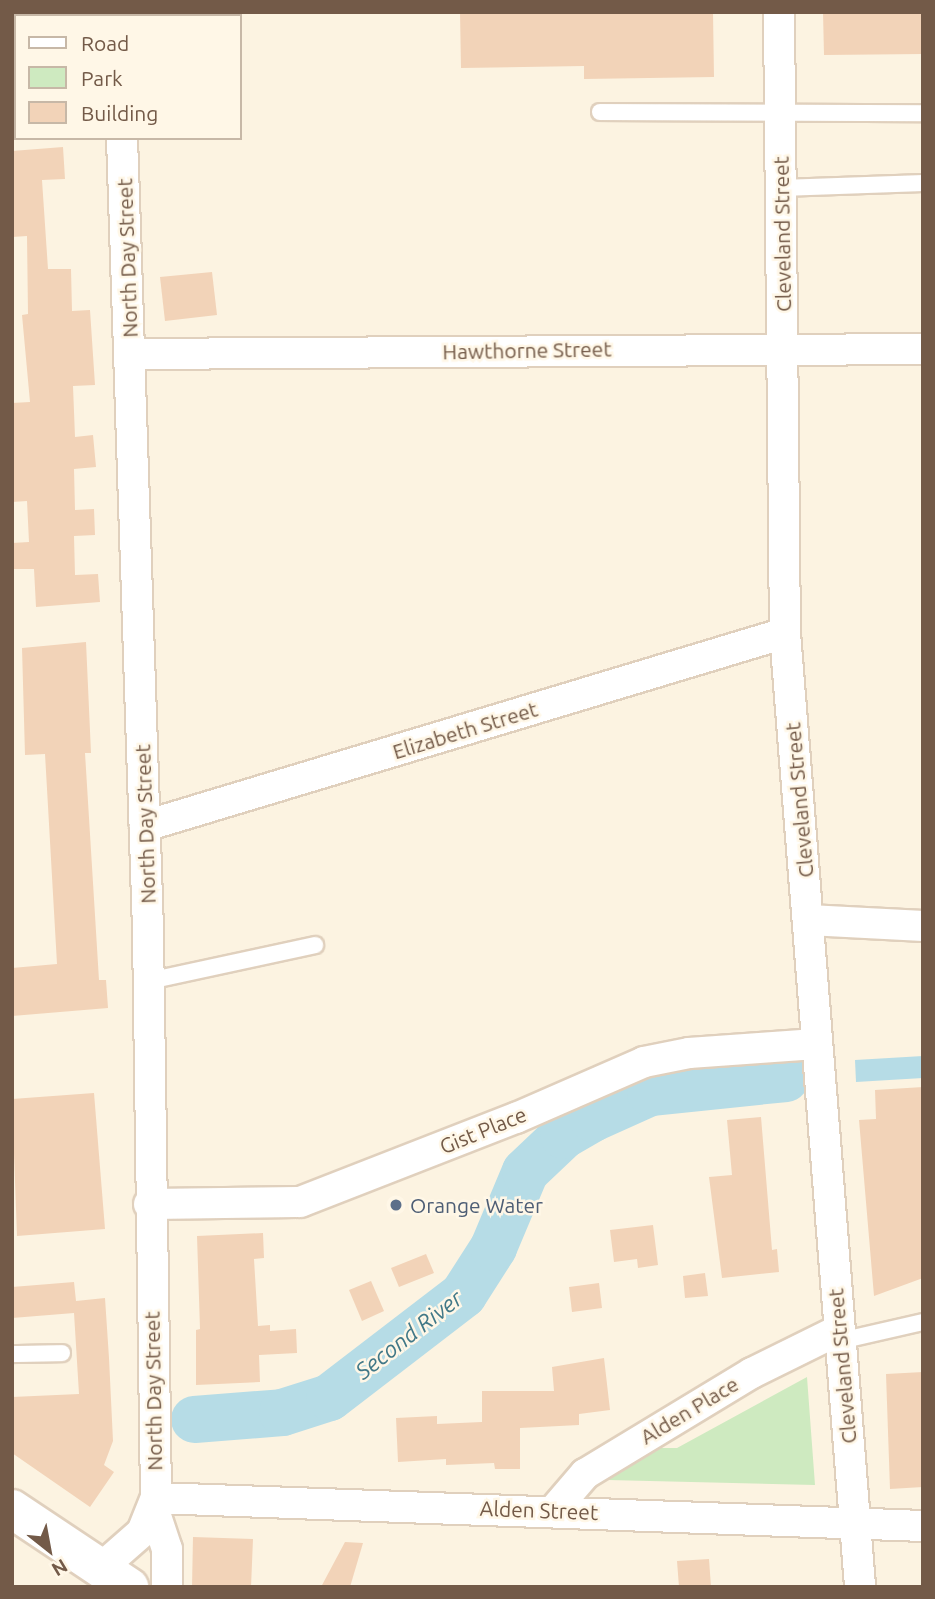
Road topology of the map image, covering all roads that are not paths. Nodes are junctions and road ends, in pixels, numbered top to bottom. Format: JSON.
{"nodes":[{"id":1,"x":779,"y":12,"type":"edge"},
{"id":2,"x":600,"y":112,"type":"dead end"},
{"id":3,"x":923,"y":113,"type":"edge"},
{"id":4,"x":780,"y":114,"type":"junction"},
{"id":5,"x":122,"y":140,"type":"edge"},
{"id":6,"x":923,"y":183,"type":"edge"},
{"id":7,"x":782,"y":188,"type":"junction"},
{"id":8,"x":784,"y":347,"type":"junction"},
{"id":9,"x":923,"y":349,"type":"edge"},
{"id":10,"x":131,"y":354,"type":"junction"},
{"id":11,"x":785,"y":633,"type":"junction"},
{"id":12,"x":145,"y":826,"type":"junction"},
{"id":13,"x":809,"y":920,"type":"junction"},
{"id":14,"x":923,"y":926,"type":"edge"},
{"id":15,"x":316,"y":945,"type":"dead end"},
{"id":16,"x":149,"y":981,"type":"junction"},
{"id":17,"x":816,"y":1044,"type":"junction"},
{"id":18,"x":149,"y":1205,"type":"junction"},
{"id":19,"x":923,"y":1322,"type":"edge"},
{"id":20,"x":840,"y":1335,"type":"junction"},
{"id":21,"x":12,"y":1353,"type":"edge"},
{"id":22,"x":62,"y":1353,"type":"dead end"},
{"id":23,"x":155,"y":1504,"type":"junction"},
{"id":24,"x":12,"y":1509,"type":"edge"},
{"id":25,"x":554,"y":1510,"type":"junction"},
{"id":26,"x":856,"y":1524,"type":"junction"},
{"id":27,"x":923,"y":1526,"type":"edge"},
{"id":28,"x":103,"y":1580,"type":"edge"},
{"id":29,"x":167,"y":1587,"type":"edge"},
{"id":30,"x":860,"y":1587,"type":"edge"}],
"edges":[{"from":1,"to":4,"type":"street","name":"Cleveland Street"},
{"from":2,"to":4,"type":"lane"},
{"from":3,"to":4,"type":"lane"},
{"from":4,"to":7,"type":"street","name":"Cleveland Street"},
{"from":5,"to":10,"type":"street","name":"North Day Street"},
{"from":6,"to":7,"type":"lane"},
{"from":7,"to":8,"type":"street","name":"Cleveland Street"},
{"from":8,"to":9,"type":"street","name":"Hawthorne Street"},
{"from":8,"to":10,"type":"street","name":"Hawthorne Street"},
{"from":8,"to":11,"type":"street","name":"Cleveland Street"},
{"from":10,"to":12,"type":"street","name":"North Day Street"},
{"from":11,"to":12,"type":"street","name":"Elizabeth Street"},
{"from":11,"to":13,"type":"street","name":"Cleveland Street"},
{"from":12,"to":16,"type":"street","name":"North Day Street"},
{"from":13,"to":14,"type":"street"},
{"from":13,"to":17,"type":"street","name":"Cleveland Street"},
{"from":15,"to":16,"type":"lane"},
{"from":16,"to":18,"type":"street","name":"North Day Street"},
{"from":17,"to":18,"type":"street","name":"Gist Place"},
{"from":17,"to":20,"type":"street","name":"Cleveland Street"},
{"from":18,"to":23,"type":"street","name":"North Day Street"},
{"from":19,"to":20,"type":"lane"},
{"from":20,"to":25,"type":"street","name":"Alden Place"},
{"from":20,"to":26,"type":"street","name":"Cleveland Street"},
{"from":21,"to":22,"type":"lane"},
{"from":23,"to":25,"type":"street","name":"Alden Street"},
{"from":23,"to":28,"type":"street"},
{"from":23,"to":29,"type":"street","name":"North Day Street"},
{"from":24,"to":28,"type":"main road"},
{"from":25,"to":26,"type":"street","name":"Alden Street"},
{"from":26,"to":27,"type":"street","name":"Alden Street"},
{"from":26,"to":30,"type":"street","name":"Cleveland Street"}]}
